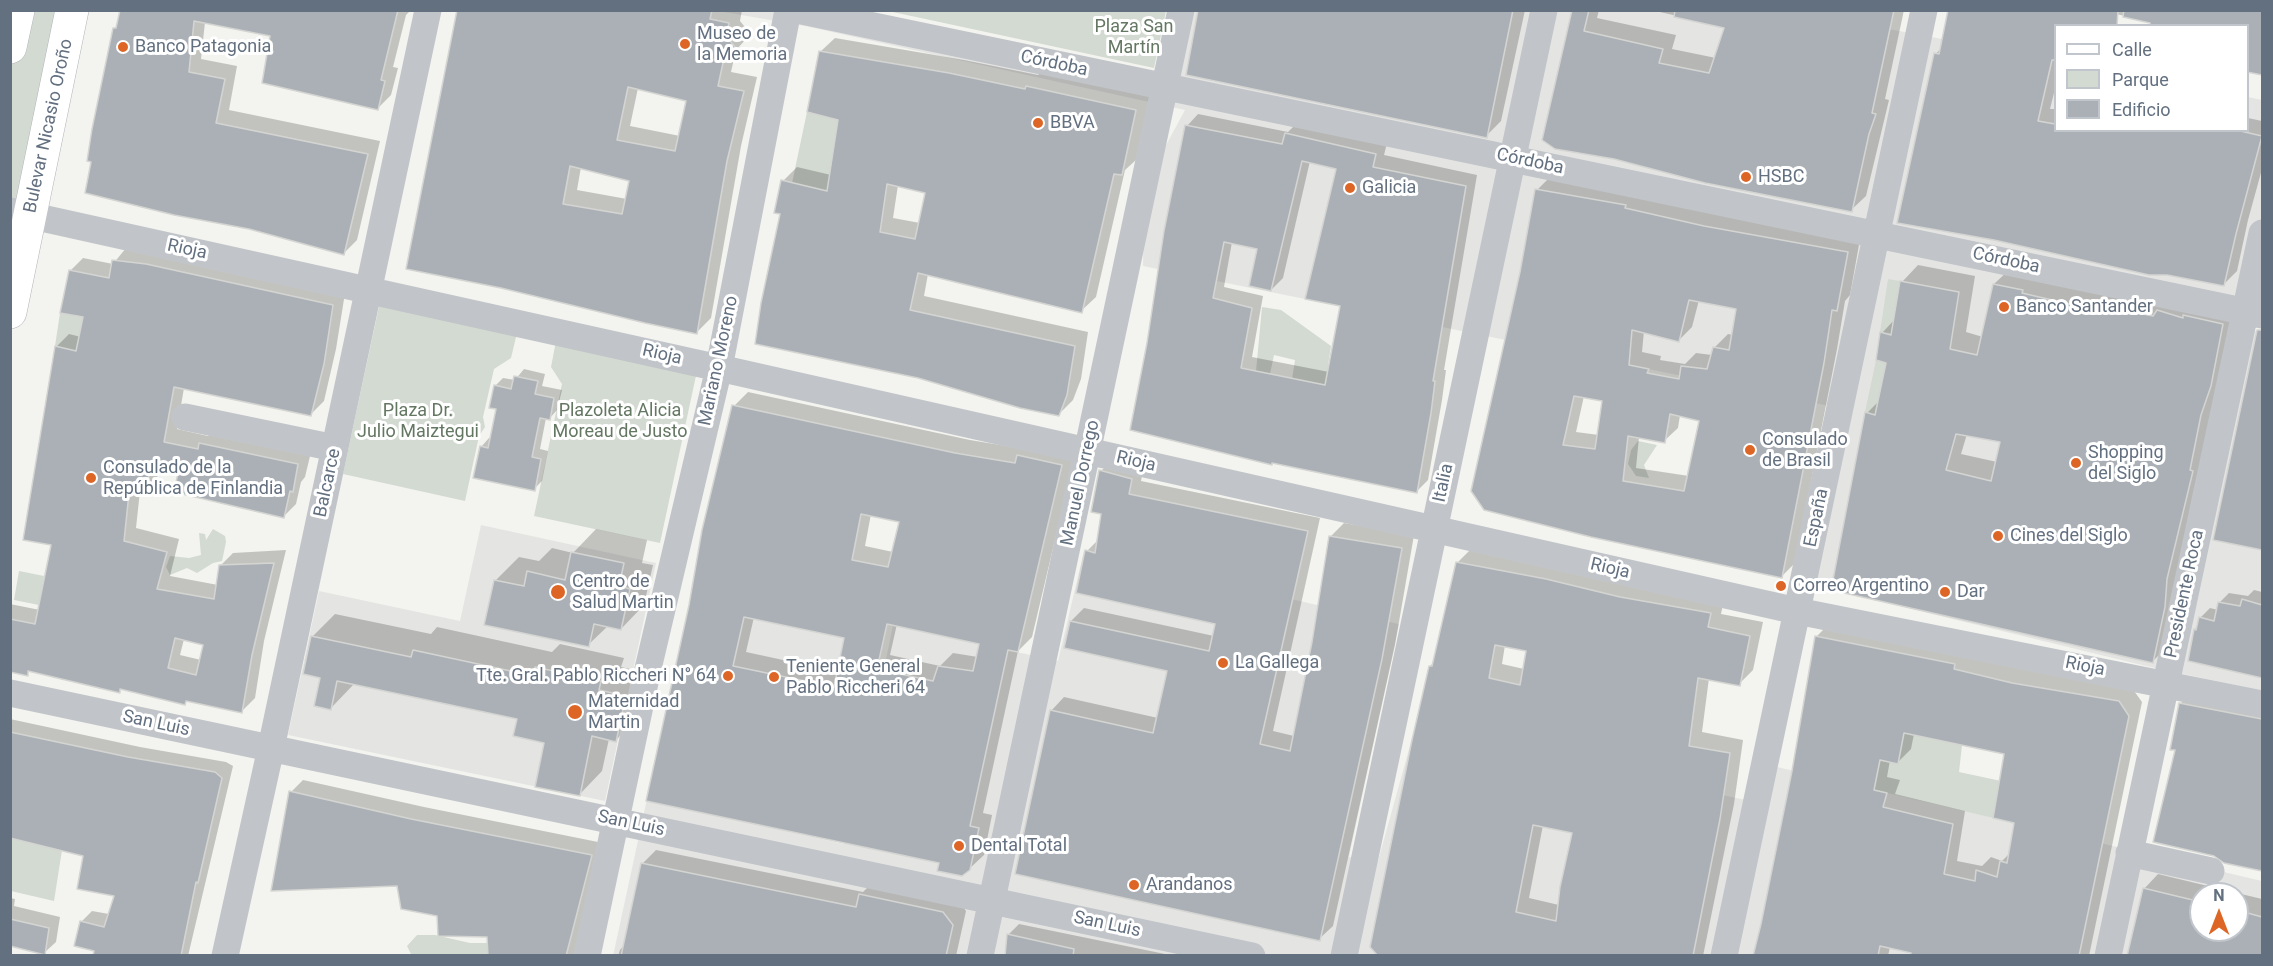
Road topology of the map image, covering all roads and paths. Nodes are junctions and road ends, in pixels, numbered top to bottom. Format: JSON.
{"nodes":[{"id":1,"x":18,"y":10,"type":"edge"},
{"id":2,"x":72,"y":10,"type":"edge"},
{"id":3,"x":428,"y":10,"type":"edge"},
{"id":4,"x":788,"y":10,"type":"edge"},
{"id":5,"x":796,"y":10,"type":"edge"},
{"id":6,"x":1181,"y":10,"type":"edge"},
{"id":7,"x":1544,"y":10,"type":"edge"},
{"id":8,"x":1924,"y":10,"type":"edge"},
{"id":9,"x":10,"y":47,"type":"edge"},
{"id":10,"x":1165,"y":87,"type":"junction"},
{"id":11,"x":1512,"y":159,"type":"junction"},
{"id":12,"x":20,"y":213,"type":"edge"},
{"id":13,"x":2262,"y":232,"type":"edge"},
{"id":14,"x":1877,"y":234,"type":"junction"},
{"id":15,"x":369,"y":290,"type":"junction"},
{"id":16,"x":10,"y":312,"type":"edge"},
{"id":17,"x":2254,"y":313,"type":"edge"},
{"id":18,"x":719,"y":368,"type":"junction"},
{"id":19,"x":185,"y":417,"type":"dead end"},
{"id":20,"x":335,"y":448,"type":"junction"},
{"id":21,"x":1088,"y":451,"type":"junction"},
{"id":22,"x":1434,"y":529,"type":"junction"},
{"id":23,"x":1797,"y":611,"type":"junction"},
{"id":24,"x":2166,"y":683,"type":"junction"},
{"id":25,"x":10,"y":693,"type":"edge"},
{"id":26,"x":2262,"y":704,"type":"edge"},
{"id":27,"x":271,"y":748,"type":"junction"},
{"id":28,"x":615,"y":821,"type":"junction"},
{"id":29,"x":2130,"y":853,"type":"junction"},
{"id":30,"x":2211,"y":871,"type":"dead end"},
{"id":31,"x":991,"y":902,"type":"junction"},
{"id":32,"x":225,"y":956,"type":"edge"},
{"id":33,"x":587,"y":956,"type":"edge"},
{"id":34,"x":980,"y":956,"type":"edge"},
{"id":35,"x":1252,"y":956,"type":"edge"},
{"id":36,"x":1344,"y":956,"type":"edge"},
{"id":37,"x":1724,"y":956,"type":"edge"},
{"id":38,"x":2108,"y":956,"type":"edge"}],
"edges":[{"from":1,"to":9,"type":"main road"},
{"from":2,"to":12,"type":"main road","name":"Bulevar Nicasio Oroño"},
{"from":3,"to":15,"type":"street","name":"Balcarce"},
{"from":4,"to":18,"type":"street","name":"Mariano Moreno"},
{"from":5,"to":10,"type":"street","name":"Córdoba"},
{"from":6,"to":10,"type":"street","name":"Manuel Dorrego"},
{"from":7,"to":11,"type":"street","name":"Italia"},
{"from":8,"to":14,"type":"street","name":"España"},
{"from":10,"to":11,"type":"street","name":"Córdoba"},
{"from":10,"to":21,"type":"street","name":"Manuel Dorrego"},
{"from":11,"to":14,"type":"street","name":"Córdoba"},
{"from":11,"to":22,"type":"street","name":"Italia"},
{"from":12,"to":15,"type":"street","name":"Rioja"},
{"from":12,"to":16,"type":"main road","name":"Bulevar Nicasio Oroño"},
{"from":13,"to":17,"type":"street","name":"Presidente Roca"},
{"from":14,"to":17,"type":"street","name":"Córdoba"},
{"from":14,"to":23,"type":"street","name":"España"},
{"from":15,"to":18,"type":"street","name":"Rioja"},
{"from":15,"to":20,"type":"street","name":"Balcarce"},
{"from":17,"to":24,"type":"street","name":"Presidente Roca"},
{"from":18,"to":21,"type":"street","name":"Rioja"},
{"from":18,"to":28,"type":"street","name":"Mariano Moreno"},
{"from":19,"to":20,"type":"street"},
{"from":20,"to":27,"type":"street","name":"Balcarce"},
{"from":21,"to":22,"type":"street","name":"Rioja"},
{"from":21,"to":31,"type":"street","name":"Manuel Dorrego"},
{"from":22,"to":23,"type":"street","name":"Rioja"},
{"from":22,"to":36,"type":"street","name":"Italia"},
{"from":23,"to":24,"type":"street","name":"Rioja"},
{"from":23,"to":37,"type":"street","name":"España"},
{"from":24,"to":26,"type":"street","name":"Rioja"},
{"from":24,"to":29,"type":"street","name":"Presidente Roca"},
{"from":25,"to":27,"type":"street","name":"San Luis"},
{"from":27,"to":28,"type":"street","name":"San Luis"},
{"from":27,"to":32,"type":"street","name":"Balcarce"},
{"from":28,"to":31,"type":"street","name":"San Luis"},
{"from":28,"to":33,"type":"street","name":"Mariano Moreno"},
{"from":29,"to":30,"type":"street"},
{"from":29,"to":38,"type":"street","name":"Presidente Roca"},
{"from":31,"to":34,"type":"street","name":"Manuel Dorrego"},
{"from":31,"to":35,"type":"street","name":"San Luis"}]}
